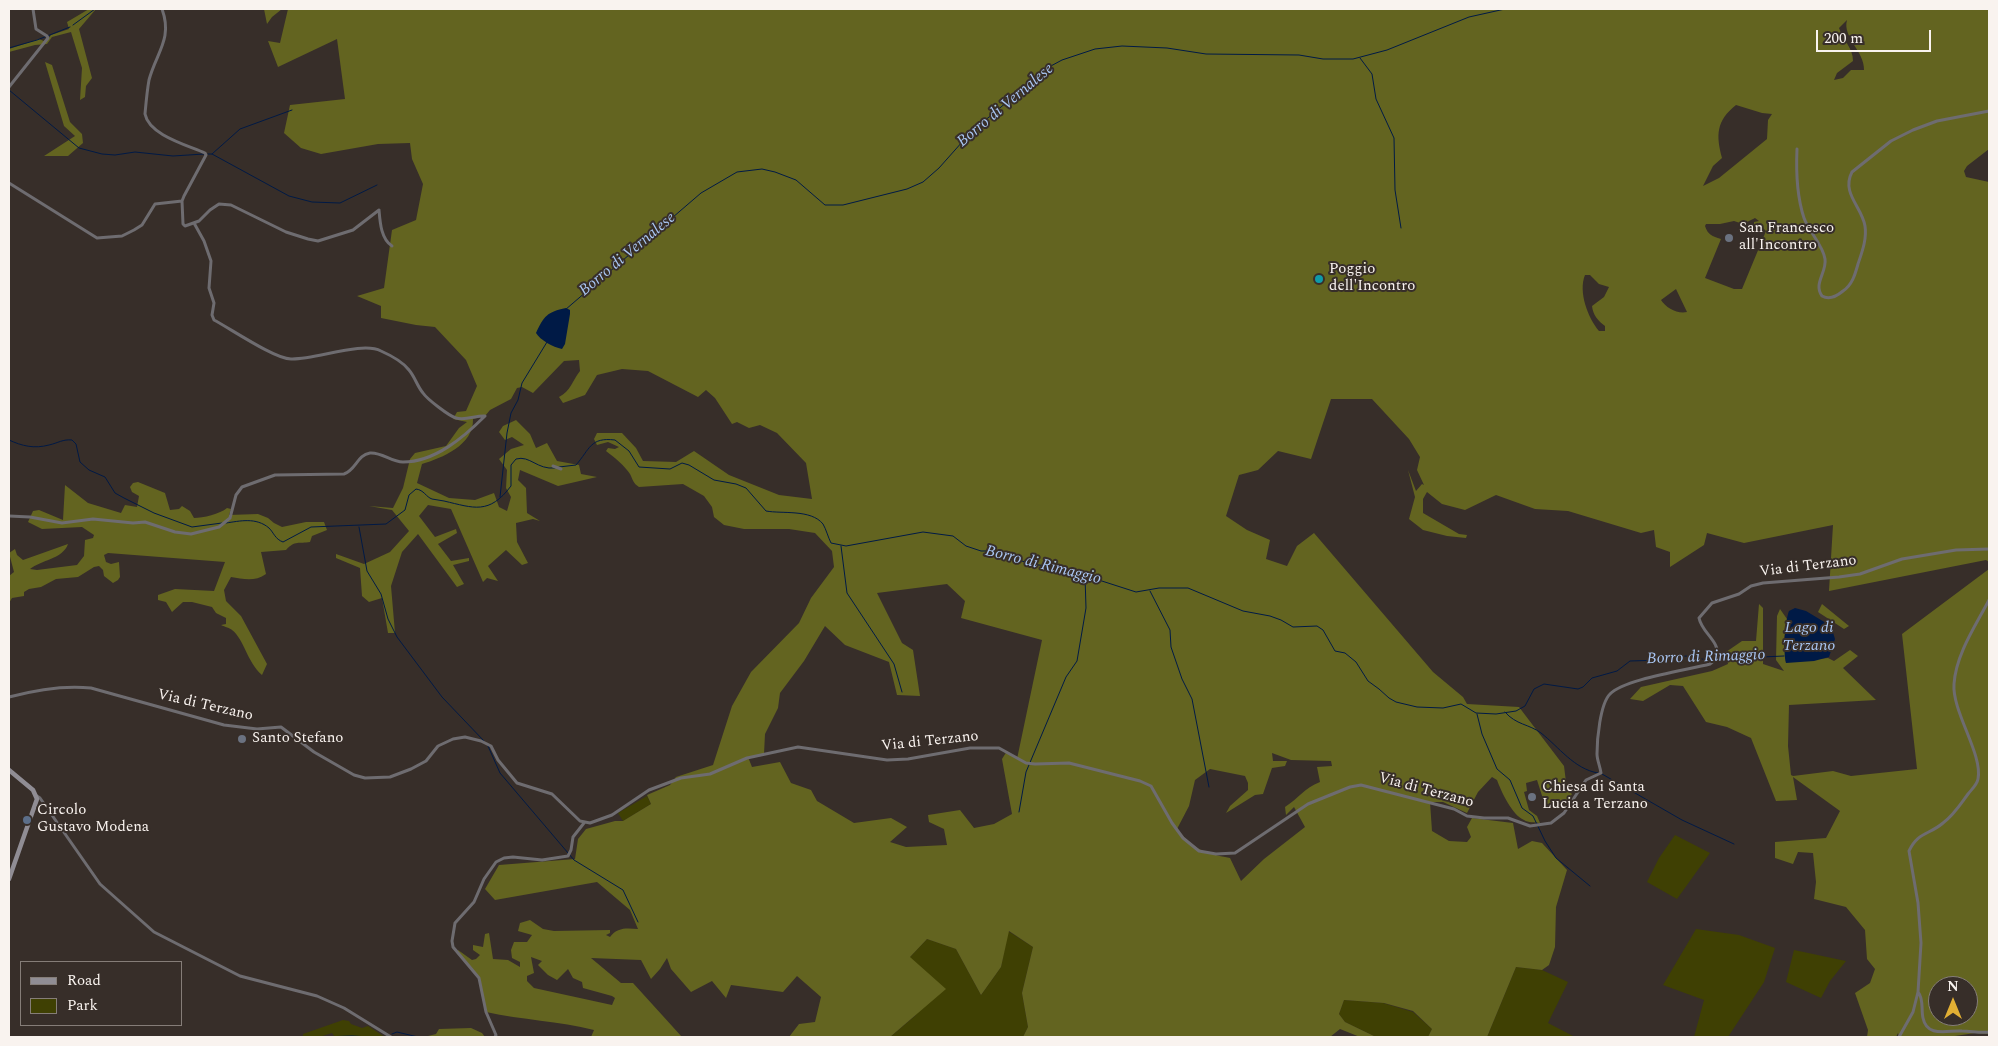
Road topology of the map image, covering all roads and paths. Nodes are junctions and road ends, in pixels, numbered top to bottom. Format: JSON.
{"nodes":[{"id":1,"x":33,"y":9,"type":"edge"},
{"id":2,"x":162,"y":9,"type":"edge"},
{"id":3,"x":9,"y":87,"type":"edge"},
{"id":4,"x":1989,"y":111,"type":"edge"},
{"id":5,"x":1797,"y":149,"type":"dead end"},
{"id":6,"x":9,"y":183,"type":"edge"},
{"id":7,"x":182,"y":201,"type":"junction"},
{"id":8,"x":194,"y":224,"type":"junction"},
{"id":9,"x":392,"y":246,"type":"dead end"},
{"id":10,"x":553,"y":466,"type":"dead end"},
{"id":11,"x":562,"y":469,"type":"dead end"},
{"id":12,"x":9,"y":516,"type":"edge"},
{"id":13,"x":1989,"y":549,"type":"edge"},
{"id":14,"x":1989,"y":600,"type":"edge"},
{"id":15,"x":9,"y":697,"type":"edge"},
{"id":16,"x":9,"y":770,"type":"edge"},
{"id":17,"x":36,"y":799,"type":"junction"},
{"id":18,"x":584,"y":822,"type":"junction"},
{"id":19,"x":9,"y":879,"type":"edge"},
{"id":20,"x":1918,"y":992,"type":"junction"},
{"id":21,"x":1989,"y":1032,"type":"edge"},
{"id":22,"x":391,"y":1037,"type":"edge"},
{"id":23,"x":495,"y":1037,"type":"edge"},
{"id":24,"x":1898,"y":1037,"type":"edge"}],
"edges":[{"from":1,"to":3,"type":"street"},
{"from":2,"to":7,"type":"street"},
{"from":4,"to":5,"type":"street"},
{"from":6,"to":7,"type":"street"},
{"from":7,"to":8,"type":"street"},
{"from":8,"to":9,"type":"street"},
{"from":8,"to":12,"type":"street"},
{"from":10,"to":11,"type":"street"},
{"from":13,"to":18,"type":"street","name":"Via di Terzano"},
{"from":14,"to":20,"type":"street"},
{"from":15,"to":18,"type":"street","name":"Via di Terzano"},
{"from":16,"to":17,"type":"main road"},
{"from":17,"to":19,"type":"main road"},
{"from":17,"to":22,"type":"street"},
{"from":18,"to":23,"type":"street"},
{"from":20,"to":21,"type":"street"},
{"from":20,"to":24,"type":"street"}]}
